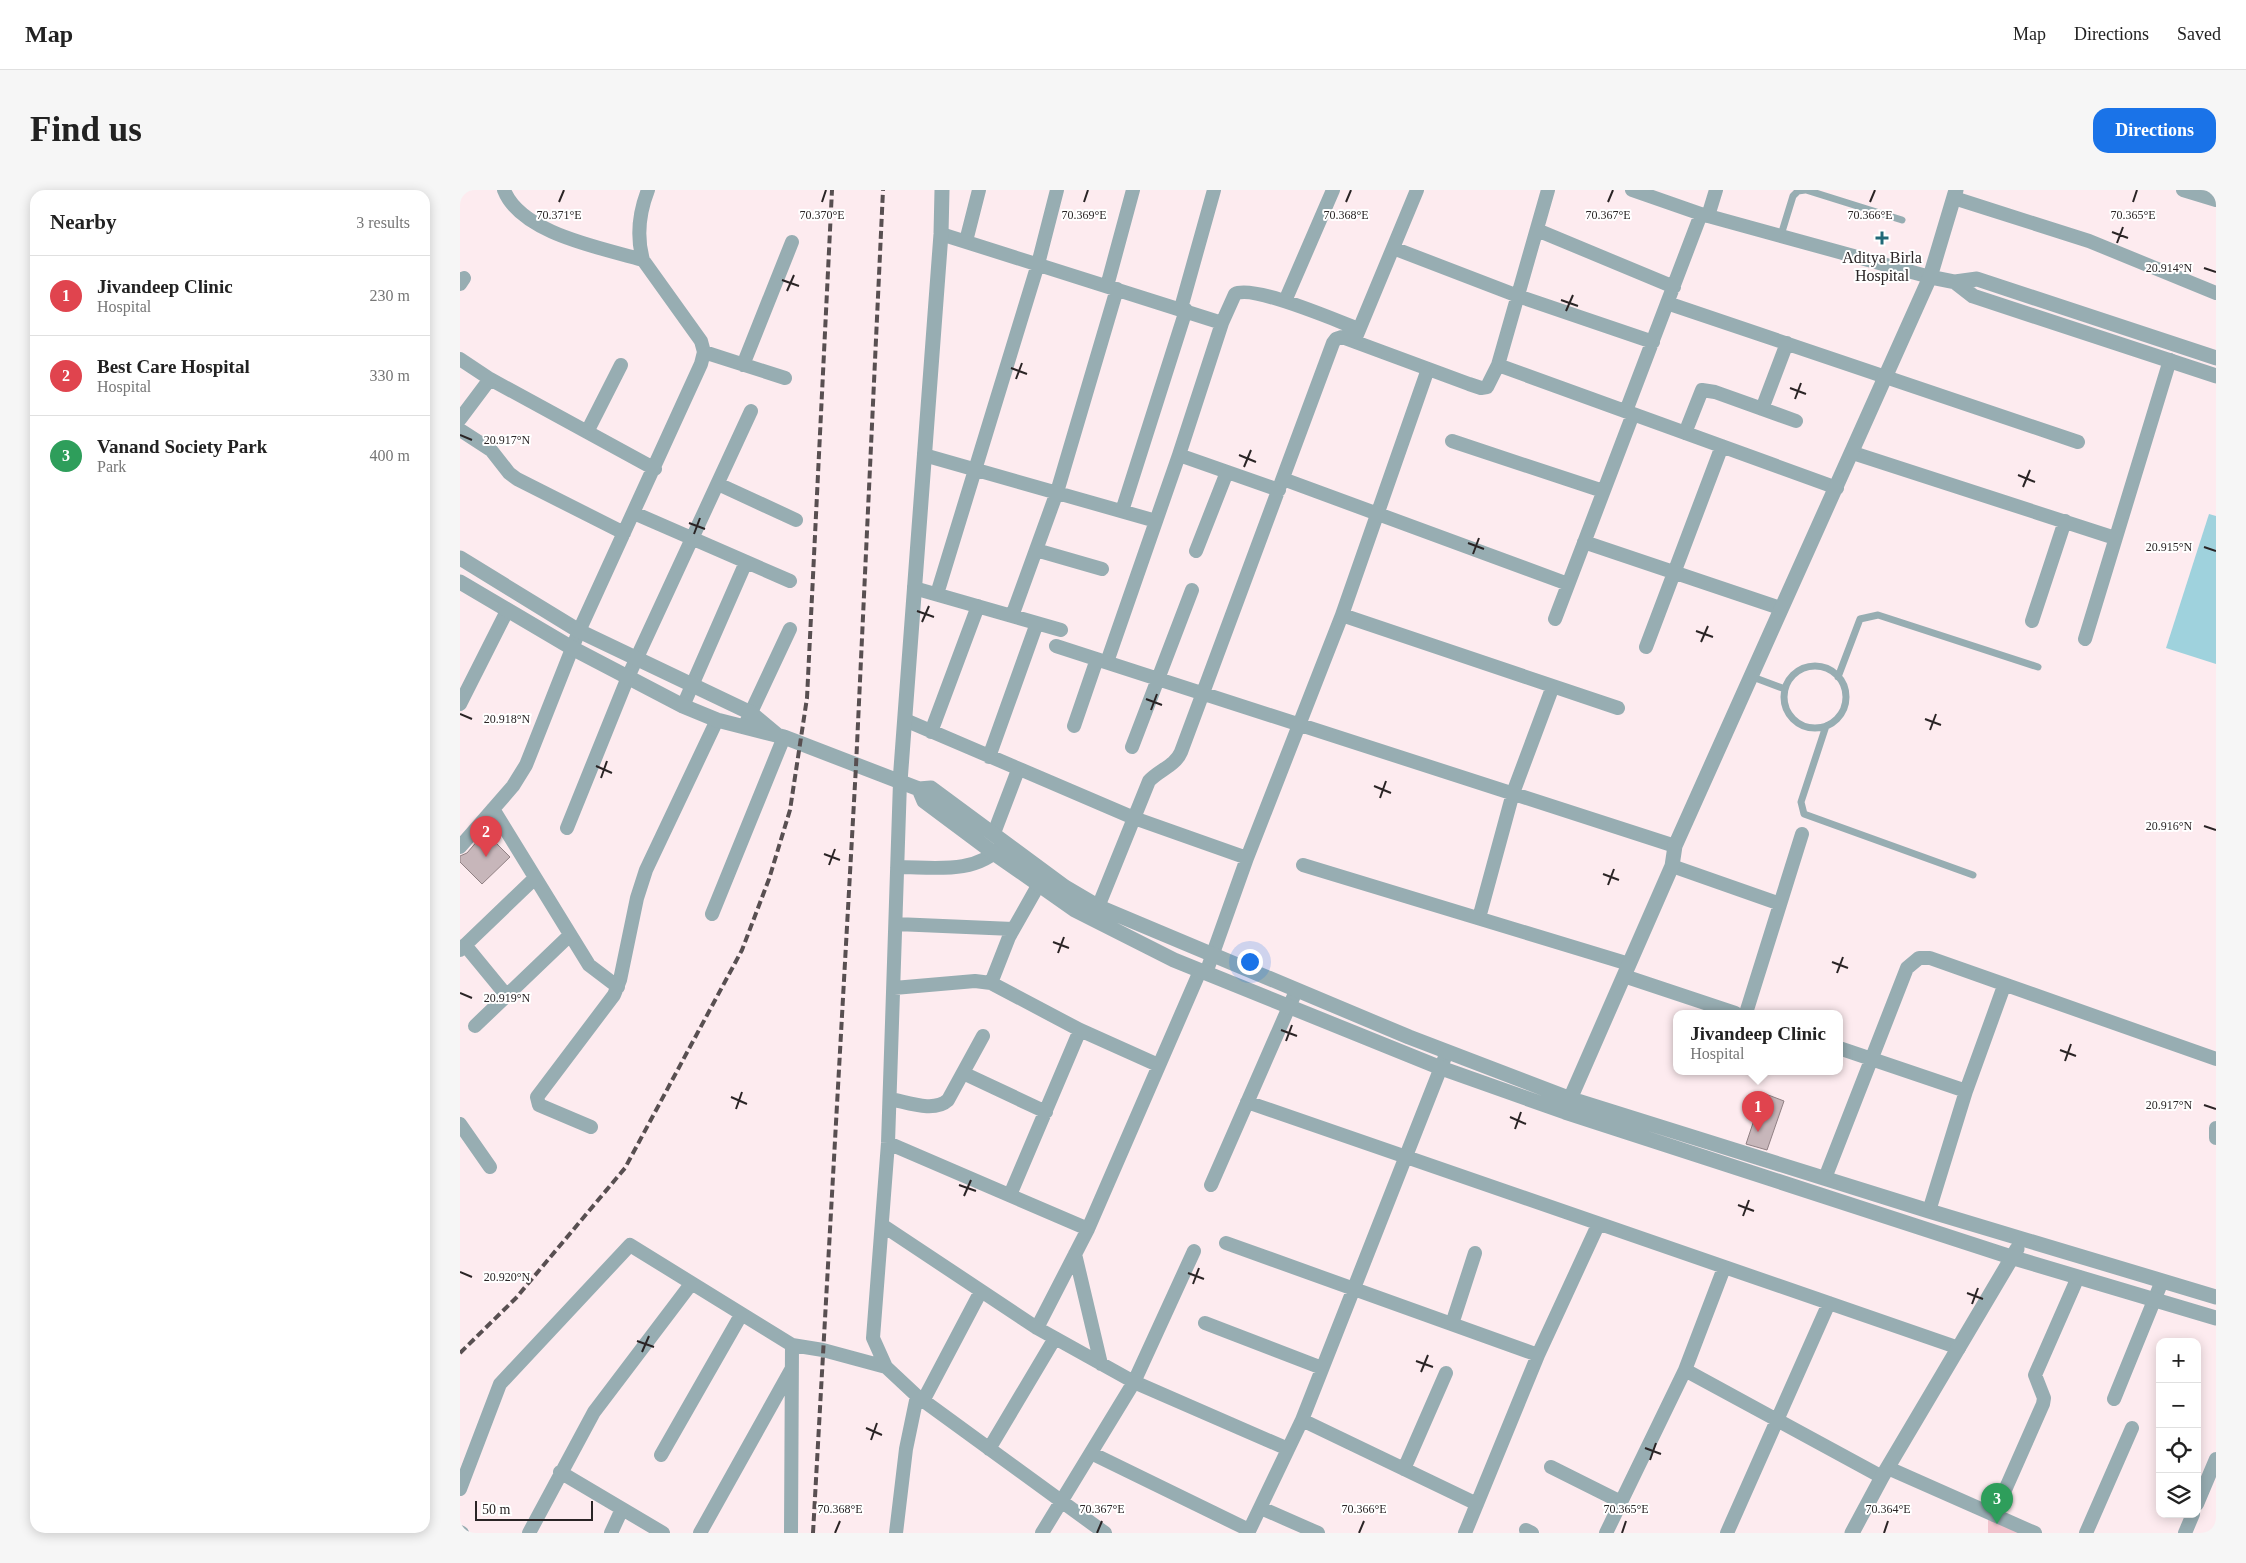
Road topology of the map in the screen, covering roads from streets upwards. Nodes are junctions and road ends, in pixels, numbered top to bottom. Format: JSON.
{"nodes":[{"id":1,"x":504,"y":190,"type":"edge"},
{"id":2,"x":648,"y":190,"type":"edge"},
{"id":3,"x":942,"y":190,"type":"edge"},
{"id":4,"x":979,"y":190,"type":"edge"},
{"id":5,"x":1057,"y":190,"type":"edge"},
{"id":6,"x":1133,"y":190,"type":"edge"},
{"id":7,"x":1214,"y":190,"type":"edge"},
{"id":8,"x":1333,"y":190,"type":"edge"},
{"id":9,"x":1417,"y":190,"type":"edge"},
{"id":10,"x":1548,"y":190,"type":"edge"},
{"id":11,"x":1632,"y":190,"type":"edge"},
{"id":12,"x":1716,"y":190,"type":"edge"},
{"id":13,"x":2183,"y":190,"type":"edge"},
{"id":14,"x":1955,"y":194,"type":"edge"},
{"id":15,"x":1659,"y":195,"type":"edge"},
{"id":16,"x":2216,"y":200,"type":"edge"},
{"id":17,"x":1705,"y":215,"type":"junction"},
{"id":18,"x":1537,"y":230,"type":"junction"},
{"id":19,"x":941,"y":234,"type":"junction"},
{"id":20,"x":792,"y":242,"type":"dead end"},
{"id":21,"x":966,"y":242,"type":"junction"},
{"id":22,"x":1393,"y":248,"type":"junction"},
{"id":23,"x":643,"y":260,"type":"junction"},
{"id":24,"x":1038,"y":264,"type":"junction"},
{"id":25,"x":1930,"y":277,"type":"junction"},
{"id":26,"x":1955,"y":282,"type":"junction"},
{"id":27,"x":1112,"y":287,"type":"junction"},
{"id":28,"x":1674,"y":287,"type":"junction"},
{"id":29,"x":2216,"y":293,"type":"edge"},
{"id":30,"x":1518,"y":296,"type":"junction"},
{"id":31,"x":1285,"y":301,"type":"junction"},
{"id":32,"x":1667,"y":303,"type":"junction"},
{"id":33,"x":1183,"y":309,"type":"junction"},
{"id":34,"x":1222,"y":322,"type":"junction"},
{"id":35,"x":1357,"y":336,"type":"junction"},
{"id":36,"x":1652,"y":342,"type":"junction"},
{"id":37,"x":1787,"y":343,"type":"junction"},
{"id":38,"x":704,"y":352,"type":"junction"},
{"id":39,"x":2216,"y":358,"type":"edge"},
{"id":40,"x":460,"y":359,"type":"edge"},
{"id":41,"x":2170,"y":360,"type":"junction"},
{"id":42,"x":621,"y":365,"type":"dead end"},
{"id":43,"x":743,"y":365,"type":"junction"},
{"id":44,"x":1498,"y":365,"type":"junction"},
{"id":45,"x":1428,"y":370,"type":"junction"},
{"id":46,"x":1887,"y":376,"type":"junction"},
{"id":47,"x":2216,"y":376,"type":"edge"},
{"id":48,"x":785,"y":378,"type":"dead end"},
{"id":49,"x":490,"y":379,"type":"junction"},
{"id":50,"x":1762,"y":409,"type":"junction"},
{"id":51,"x":751,"y":411,"type":"dead end"},
{"id":52,"x":1630,"y":413,"type":"junction"},
{"id":53,"x":460,"y":419,"type":"edge"},
{"id":54,"x":1796,"y":421,"type":"dead end"},
{"id":55,"x":460,"y":430,"type":"edge"},
{"id":56,"x":587,"y":432,"type":"junction"},
{"id":57,"x":1685,"y":433,"type":"junction"},
{"id":58,"x":1452,"y":441,"type":"dead end"},
{"id":59,"x":2078,"y":442,"type":"dead end"},
{"id":60,"x":1722,"y":446,"type":"junction"},
{"id":61,"x":1853,"y":453,"type":"junction"},
{"id":62,"x":1179,"y":455,"type":"junction"},
{"id":63,"x":924,"y":456,"type":"junction"},
{"id":64,"x":655,"y":469,"type":"junction"},
{"id":65,"x":975,"y":469,"type":"junction"},
{"id":66,"x":1227,"y":472,"type":"junction"},
{"id":67,"x":718,"y":484,"type":"junction"},
{"id":68,"x":1281,"y":485,"type":"junction"},
{"id":69,"x":1837,"y":488,"type":"junction"},
{"id":70,"x":1602,"y":491,"type":"junction"},
{"id":71,"x":1057,"y":492,"type":"junction"},
{"id":72,"x":1122,"y":511,"type":"junction"},
{"id":73,"x":634,"y":514,"type":"junction"},
{"id":74,"x":1378,"y":515,"type":"junction"},
{"id":75,"x":796,"y":520,"type":"dead end"},
{"id":76,"x":1156,"y":521,"type":"junction"},
{"id":77,"x":2065,"y":521,"type":"junction"},
{"id":78,"x":624,"y":533,"type":"junction"},
{"id":79,"x":2115,"y":538,"type":"junction"},
{"id":80,"x":693,"y":539,"type":"junction"},
{"id":81,"x":1584,"y":542,"type":"junction"},
{"id":82,"x":1036,"y":550,"type":"junction"},
{"id":83,"x":1196,"y":551,"type":"dead end"},
{"id":84,"x":460,"y":558,"type":"edge"},
{"id":85,"x":746,"y":562,"type":"junction"},
{"id":86,"x":1102,"y":569,"type":"dead end"},
{"id":87,"x":1676,"y":573,"type":"junction"},
{"id":88,"x":790,"y":581,"type":"dead end"},
{"id":89,"x":460,"y":582,"type":"edge"},
{"id":90,"x":1568,"y":584,"type":"junction"},
{"id":91,"x":914,"y":588,"type":"junction"},
{"id":92,"x":1192,"y":590,"type":"dead end"},
{"id":93,"x":937,"y":594,"type":"junction"},
{"id":94,"x":978,"y":606,"type":"junction"},
{"id":95,"x":1780,"y":608,"type":"junction"},
{"id":96,"x":507,"y":611,"type":"junction"},
{"id":97,"x":1342,"y":615,"type":"junction"},
{"id":98,"x":1012,"y":616,"type":"junction"},
{"id":99,"x":1555,"y":620,"type":"dead end"},
{"id":100,"x":2032,"y":621,"type":"dead end"},
{"id":101,"x":1037,"y":623,"type":"junction"},
{"id":102,"x":790,"y":629,"type":"dead end"},
{"id":103,"x":1061,"y":630,"type":"dead end"},
{"id":104,"x":579,"y":631,"type":"junction"},
{"id":105,"x":2085,"y":638,"type":"dead end"},
{"id":106,"x":1056,"y":646,"type":"dead end"},
{"id":107,"x":1646,"y":647,"type":"dead end"},
{"id":108,"x":572,"y":648,"type":"junction"},
{"id":109,"x":636,"y":660,"type":"junction"},
{"id":110,"x":1102,"y":661,"type":"junction"},
{"id":111,"x":628,"y":677,"type":"junction"},
{"id":112,"x":1158,"y":679,"type":"junction"},
{"id":113,"x":692,"y":686,"type":"junction"},
{"id":114,"x":1553,"y":686,"type":"junction"},
{"id":115,"x":1201,"y":693,"type":"junction"},
{"id":116,"x":460,"y":704,"type":"edge"},
{"id":117,"x":683,"y":706,"type":"junction"},
{"id":118,"x":1618,"y":708,"type":"dead end"},
{"id":119,"x":751,"y":713,"type":"junction"},
{"id":120,"x":716,"y":720,"type":"junction"},
{"id":121,"x":905,"y":720,"type":"junction"},
{"id":122,"x":1301,"y":725,"type":"junction"},
{"id":123,"x":1074,"y":726,"type":"dead end"},
{"id":124,"x":744,"y":728,"type":"junction"},
{"id":125,"x":931,"y":732,"type":"junction"},
{"id":126,"x":781,"y":737,"type":"junction"},
{"id":127,"x":1132,"y":747,"type":"dead end"},
{"id":128,"x":989,"y":757,"type":"junction"},
{"id":129,"x":1018,"y":770,"type":"junction"},
{"id":130,"x":900,"y":782,"type":"junction"},
{"id":131,"x":919,"y":789,"type":"junction"},
{"id":132,"x":1513,"y":794,"type":"junction"},
{"id":133,"x":493,"y":809,"type":"junction"},
{"id":134,"x":1134,"y":818,"type":"junction"},
{"id":135,"x":567,"y":828,"type":"dead end"},
{"id":136,"x":1802,"y":834,"type":"dead end"},
{"id":137,"x":1000,"y":838,"type":"junction"},
{"id":138,"x":1675,"y":846,"type":"junction"},
{"id":139,"x":460,"y":847,"type":"edge"},
{"id":140,"x":995,"y":854,"type":"junction"},
{"id":141,"x":1247,"y":858,"type":"junction"},
{"id":142,"x":1303,"y":865,"type":"dead end"},
{"id":143,"x":1672,"y":866,"type":"junction"},
{"id":144,"x":898,"y":867,"type":"junction"},
{"id":145,"x":535,"y":878,"type":"junction"},
{"id":146,"x":1039,"y":884,"type":"junction"},
{"id":147,"x":1780,"y":904,"type":"junction"},
{"id":148,"x":1096,"y":913,"type":"junction"},
{"id":149,"x":712,"y":914,"type":"dead end"},
{"id":150,"x":1479,"y":918,"type":"junction"},
{"id":151,"x":896,"y":924,"type":"junction"},
{"id":152,"x":1014,"y":929,"type":"junction"},
{"id":153,"x":570,"y":935,"type":"junction"},
{"id":154,"x":463,"y":948,"type":"edge"},
{"id":155,"x":1212,"y":956,"type":"junction"},
{"id":156,"x":1626,"y":970,"type":"junction"},
{"id":157,"x":1203,"y":972,"type":"junction"},
{"id":158,"x":992,"y":983,"type":"junction"},
{"id":159,"x":2004,"y":986,"type":"junction"},
{"id":160,"x":618,"y":987,"type":"junction"},
{"id":161,"x":894,"y":988,"type":"junction"},
{"id":162,"x":1296,"y":990,"type":"junction"},
{"id":163,"x":507,"y":996,"type":"junction"},
{"id":164,"x":1289,"y":1006,"type":"junction"},
{"id":165,"x":1728,"y":1010,"type":"edge"},
{"id":166,"x":1747,"y":1010,"type":"edge"},
{"id":167,"x":475,"y":1026,"type":"dead end"},
{"id":168,"x":1080,"y":1030,"type":"junction"},
{"id":169,"x":983,"y":1036,"type":"dead end"},
{"id":170,"x":1843,"y":1049,"type":"edge"},
{"id":171,"x":1447,"y":1052,"type":"junction"},
{"id":172,"x":1870,"y":1058,"type":"junction"},
{"id":173,"x":2216,"y":1059,"type":"edge"},
{"id":174,"x":1158,"y":1065,"type":"junction"},
{"id":175,"x":1441,"y":1068,"type":"junction"},
{"id":176,"x":963,"y":1073,"type":"junction"},
{"id":177,"x":1966,"y":1091,"type":"junction"},
{"id":178,"x":890,"y":1099,"type":"junction"},
{"id":179,"x":1247,"y":1102,"type":"junction"},
{"id":180,"x":1568,"y":1105,"type":"junction"},
{"id":181,"x":1046,"y":1112,"type":"junction"},
{"id":182,"x":460,"y":1124,"type":"edge"},
{"id":183,"x":591,"y":1127,"type":"dead end"},
{"id":184,"x":2216,"y":1128,"type":"edge"},
{"id":185,"x":2216,"y":1138,"type":"edge"},
{"id":186,"x":465,"y":1142,"type":"edge"},
{"id":187,"x":888,"y":1143,"type":"junction"},
{"id":188,"x":1724,"y":1147,"type":"junction"},
{"id":189,"x":1405,"y":1158,"type":"junction"},
{"id":190,"x":1718,"y":1162,"type":"junction"},
{"id":191,"x":490,"y":1167,"type":"dead end"},
{"id":192,"x":1825,"y":1178,"type":"junction"},
{"id":193,"x":1211,"y":1185,"type":"dead end"},
{"id":194,"x":1010,"y":1195,"type":"junction"},
{"id":195,"x":1929,"y":1211,"type":"junction"},
{"id":196,"x":882,"y":1225,"type":"junction"},
{"id":197,"x":1598,"y":1225,"type":"junction"},
{"id":198,"x":1088,"y":1229,"type":"junction"},
{"id":199,"x":2021,"y":1239,"type":"junction"},
{"id":200,"x":1226,"y":1243,"type":"dead end"},
{"id":201,"x":1194,"y":1251,"type":"dead end"},
{"id":202,"x":1475,"y":1253,"type":"dead end"},
{"id":203,"x":1075,"y":1254,"type":"junction"},
{"id":204,"x":2014,"y":1258,"type":"junction"},
{"id":205,"x":1724,"y":1268,"type":"junction"},
{"id":206,"x":2078,"y":1277,"type":"junction"},
{"id":207,"x":2162,"y":1281,"type":"junction"},
{"id":208,"x":691,"y":1284,"type":"junction"},
{"id":209,"x":1353,"y":1288,"type":"junction"},
{"id":210,"x":981,"y":1291,"type":"junction"},
{"id":211,"x":2216,"y":1297,"type":"edge"},
{"id":212,"x":2155,"y":1299,"type":"junction"},
{"id":213,"x":1829,"y":1303,"type":"junction"},
{"id":214,"x":741,"y":1315,"type":"junction"},
{"id":215,"x":2216,"y":1318,"type":"edge"},
{"id":216,"x":1205,"y":1323,"type":"dead end"},
{"id":217,"x":1452,"y":1324,"type":"junction"},
{"id":218,"x":1038,"y":1328,"type":"junction"},
{"id":219,"x":1055,"y":1338,"type":"junction"},
{"id":220,"x":792,"y":1345,"type":"junction"},
{"id":221,"x":1959,"y":1348,"type":"junction"},
{"id":222,"x":1538,"y":1355,"type":"junction"},
{"id":223,"x":1101,"y":1364,"type":"junction"},
{"id":224,"x":792,"y":1367,"type":"junction"},
{"id":225,"x":886,"y":1367,"type":"junction"},
{"id":226,"x":1322,"y":1368,"type":"junction"},
{"id":227,"x":1685,"y":1370,"type":"junction"},
{"id":228,"x":1446,"y":1373,"type":"dead end"},
{"id":229,"x":1134,"y":1382,"type":"junction"},
{"id":230,"x":920,"y":1398,"type":"junction"},
{"id":231,"x":2114,"y":1399,"type":"dead end"},
{"id":232,"x":1302,"y":1420,"type":"junction"},
{"id":233,"x":1777,"y":1420,"type":"junction"},
{"id":234,"x":2132,"y":1428,"type":"dead end"},
{"id":235,"x":989,"y":1449,"type":"junction"},
{"id":236,"x":1288,"y":1449,"type":"junction"},
{"id":237,"x":1091,"y":1453,"type":"junction"},
{"id":238,"x":661,"y":1455,"type":"dead end"},
{"id":239,"x":2216,"y":1460,"type":"edge"},
{"id":240,"x":1551,"y":1467,"type":"dead end"},
{"id":241,"x":1404,"y":1469,"type":"junction"},
{"id":242,"x":560,"y":1472,"type":"junction"},
{"id":243,"x":1885,"y":1472,"type":"junction"},
{"id":244,"x":460,"y":1489,"type":"edge"},
{"id":245,"x":2201,"y":1495,"type":"edge"},
{"id":246,"x":1062,"y":1502,"type":"junction"},
{"id":247,"x":1621,"y":1502,"type":"junction"},
{"id":248,"x":1477,"y":1504,"type":"junction"},
{"id":249,"x":1261,"y":1508,"type":"junction"},
{"id":250,"x":622,"y":1509,"type":"junction"},
{"id":251,"x":1994,"y":1515,"type":"junction"},
{"id":252,"x":2191,"y":1518,"type":"edge"},
{"id":253,"x":1248,"y":1531,"type":"edge"},
{"id":254,"x":529,"y":1533,"type":"edge"},
{"id":255,"x":611,"y":1533,"type":"edge"},
{"id":256,"x":663,"y":1533,"type":"edge"},
{"id":257,"x":700,"y":1533,"type":"edge"},
{"id":258,"x":791,"y":1533,"type":"edge"},
{"id":259,"x":896,"y":1533,"type":"edge"},
{"id":260,"x":1042,"y":1533,"type":"edge"},
{"id":261,"x":1105,"y":1533,"type":"edge"},
{"id":262,"x":1318,"y":1533,"type":"edge"},
{"id":263,"x":1464,"y":1533,"type":"edge"},
{"id":264,"x":1606,"y":1533,"type":"edge"},
{"id":265,"x":1727,"y":1533,"type":"edge"},
{"id":266,"x":1852,"y":1533,"type":"edge"},
{"id":267,"x":2035,"y":1533,"type":"edge"},
{"id":268,"x":2086,"y":1533,"type":"edge"},
{"id":269,"x":2185,"y":1533,"type":"edge"}],
"edges":[{"from":1,"to":23,"type":"street"},
{"from":2,"to":23,"type":"street"},
{"from":3,"to":19,"type":"street"},
{"from":4,"to":21,"type":"street"},
{"from":5,"to":24,"type":"street"},
{"from":6,"to":27,"type":"street"},
{"from":7,"to":33,"type":"street"},
{"from":8,"to":31,"type":"street"},
{"from":9,"to":22,"type":"street"},
{"from":10,"to":18,"type":"street"},
{"from":11,"to":15,"type":"street"},
{"from":12,"to":17,"type":"street"},
{"from":13,"to":16,"type":"street"},
{"from":14,"to":25,"type":"street"},
{"from":14,"to":29,"type":"street"},
{"from":15,"to":17,"type":"street"},
{"from":17,"to":25,"type":"street"},
{"from":17,"to":28,"type":"street"},
{"from":18,"to":28,"type":"street"},
{"from":18,"to":30,"type":"street"},
{"from":19,"to":21,"type":"street"},
{"from":19,"to":63,"type":"street"},
{"from":20,"to":43,"type":"street"},
{"from":21,"to":24,"type":"street"},
{"from":22,"to":30,"type":"street"},
{"from":22,"to":35,"type":"street"},
{"from":23,"to":38,"type":"street"},
{"from":24,"to":27,"type":"street"},
{"from":24,"to":65,"type":"street"},
{"from":25,"to":26,"type":"street"},
{"from":25,"to":46,"type":"street"},
{"from":26,"to":39,"type":"street"},
{"from":26,"to":41,"type":"street"},
{"from":27,"to":33,"type":"street"},
{"from":27,"to":71,"type":"street"},
{"from":28,"to":32,"type":"street"},
{"from":30,"to":36,"type":"street"},
{"from":30,"to":44,"type":"street"},
{"from":31,"to":34,"type":"street"},
{"from":31,"to":35,"type":"street"},
{"from":32,"to":36,"type":"street"},
{"from":32,"to":37,"type":"street"},
{"from":33,"to":34,"type":"street"},
{"from":33,"to":72,"type":"street"},
{"from":34,"to":62,"type":"street"},
{"from":35,"to":45,"type":"street"},
{"from":35,"to":68,"type":"street"},
{"from":36,"to":52,"type":"street"},
{"from":37,"to":46,"type":"street"},
{"from":37,"to":50,"type":"street"},
{"from":38,"to":43,"type":"street"},
{"from":38,"to":64,"type":"street"},
{"from":40,"to":49,"type":"street"},
{"from":41,"to":47,"type":"street"},
{"from":41,"to":79,"type":"street"},
{"from":42,"to":56,"type":"street"},
{"from":43,"to":48,"type":"street"},
{"from":44,"to":45,"type":"street"},
{"from":44,"to":52,"type":"street"},
{"from":45,"to":74,"type":"street"},
{"from":46,"to":59,"type":"street"},
{"from":46,"to":61,"type":"street"},
{"from":49,"to":53,"type":"street"},
{"from":49,"to":56,"type":"street"},
{"from":50,"to":54,"type":"street"},
{"from":50,"to":57,"type":"street"},
{"from":51,"to":67,"type":"street"},
{"from":52,"to":57,"type":"street"},
{"from":52,"to":70,"type":"street"},
{"from":55,"to":78,"type":"street"},
{"from":56,"to":64,"type":"street"},
{"from":57,"to":60,"type":"street"},
{"from":58,"to":70,"type":"street"},
{"from":60,"to":69,"type":"street"},
{"from":60,"to":87,"type":"street"},
{"from":61,"to":69,"type":"street"},
{"from":61,"to":77,"type":"street"},
{"from":62,"to":66,"type":"street"},
{"from":62,"to":76,"type":"street"},
{"from":63,"to":65,"type":"street"},
{"from":63,"to":91,"type":"street"},
{"from":64,"to":73,"type":"street"},
{"from":65,"to":71,"type":"street"},
{"from":65,"to":93,"type":"street"},
{"from":66,"to":68,"type":"street"},
{"from":66,"to":83,"type":"street"},
{"from":67,"to":75,"type":"street"},
{"from":67,"to":80,"type":"street"},
{"from":68,"to":74,"type":"street"},
{"from":68,"to":115,"type":"street"},
{"from":69,"to":95,"type":"street"},
{"from":70,"to":81,"type":"street"},
{"from":71,"to":72,"type":"street"},
{"from":71,"to":82,"type":"street"},
{"from":72,"to":76,"type":"street"},
{"from":73,"to":78,"type":"street"},
{"from":73,"to":80,"type":"street"},
{"from":74,"to":90,"type":"street"},
{"from":74,"to":97,"type":"street"},
{"from":76,"to":110,"type":"street"},
{"from":77,"to":79,"type":"street"},
{"from":77,"to":100,"type":"street"},
{"from":78,"to":104,"type":"street"},
{"from":79,"to":105,"type":"street"},
{"from":80,"to":85,"type":"street"},
{"from":80,"to":109,"type":"street"},
{"from":81,"to":87,"type":"street"},
{"from":81,"to":90,"type":"street"},
{"from":82,"to":86,"type":"street"},
{"from":82,"to":98,"type":"street"},
{"from":84,"to":104,"type":"street"},
{"from":85,"to":88,"type":"street"},
{"from":85,"to":113,"type":"street"},
{"from":87,"to":95,"type":"street"},
{"from":87,"to":107,"type":"street"},
{"from":89,"to":96,"type":"street"},
{"from":90,"to":99,"type":"street"},
{"from":91,"to":93,"type":"street"},
{"from":91,"to":121,"type":"street"},
{"from":92,"to":112,"type":"street"},
{"from":93,"to":94,"type":"street"},
{"from":94,"to":98,"type":"street"},
{"from":94,"to":125,"type":"street"},
{"from":95,"to":138,"type":"street"},
{"from":96,"to":108,"type":"street"},
{"from":96,"to":116,"type":"street"},
{"from":97,"to":114,"type":"street"},
{"from":97,"to":122,"type":"street"},
{"from":98,"to":101,"type":"street"},
{"from":101,"to":103,"type":"street"},
{"from":101,"to":128,"type":"street"},
{"from":102,"to":119,"type":"street"},
{"from":104,"to":108,"type":"street"},
{"from":104,"to":109,"type":"street"},
{"from":106,"to":110,"type":"street"},
{"from":108,"to":111,"type":"street"},
{"from":108,"to":133,"type":"street"},
{"from":109,"to":111,"type":"street"},
{"from":109,"to":113,"type":"street"},
{"from":110,"to":112,"type":"street"},
{"from":110,"to":123,"type":"street"},
{"from":111,"to":117,"type":"street"},
{"from":111,"to":135,"type":"street"},
{"from":112,"to":115,"type":"street"},
{"from":112,"to":127,"type":"street"},
{"from":113,"to":117,"type":"street"},
{"from":113,"to":119,"type":"street"},
{"from":114,"to":118,"type":"street"},
{"from":114,"to":132,"type":"street"},
{"from":115,"to":122,"type":"street"},
{"from":115,"to":134,"type":"street"},
{"from":117,"to":120,"type":"street"},
{"from":119,"to":124,"type":"street"},
{"from":119,"to":126,"type":"street"},
{"from":120,"to":124,"type":"street"},
{"from":120,"to":160,"type":"street"},
{"from":121,"to":125,"type":"street"},
{"from":121,"to":130,"type":"street"},
{"from":122,"to":132,"type":"street"},
{"from":122,"to":141,"type":"street"},
{"from":124,"to":126,"type":"street"},
{"from":125,"to":128,"type":"street"},
{"from":126,"to":130,"type":"street"},
{"from":126,"to":149,"type":"street"},
{"from":128,"to":129,"type":"street"},
{"from":129,"to":134,"type":"street"},
{"from":129,"to":137,"type":"street"},
{"from":130,"to":131,"type":"street"},
{"from":130,"to":144,"type":"street"},
{"from":131,"to":137,"type":"street"},
{"from":131,"to":140,"type":"street"},
{"from":132,"to":138,"type":"street"},
{"from":132,"to":150,"type":"street"},
{"from":133,"to":139,"type":"street"},
{"from":133,"to":145,"type":"street"},
{"from":134,"to":141,"type":"street"},
{"from":134,"to":148,"type":"street"},
{"from":136,"to":147,"type":"street"},
{"from":137,"to":140,"type":"street"},
{"from":137,"to":148,"type":"street"},
{"from":138,"to":143,"type":"street"},
{"from":140,"to":144,"type":"street"},
{"from":140,"to":146,"type":"street"},
{"from":141,"to":155,"type":"street"},
{"from":142,"to":150,"type":"street"},
{"from":143,"to":147,"type":"street"},
{"from":143,"to":156,"type":"street"},
{"from":144,"to":151,"type":"street"},
{"from":145,"to":153,"type":"street"},
{"from":145,"to":154,"type":"street"},
{"from":146,"to":148,"type":"street"},
{"from":146,"to":152,"type":"street"},
{"from":147,"to":166,"type":"street"},
{"from":148,"to":155,"type":"street"},
{"from":148,"to":157,"type":"street"},
{"from":150,"to":156,"type":"street"},
{"from":151,"to":152,"type":"street"},
{"from":151,"to":161,"type":"street"},
{"from":152,"to":158,"type":"street"},
{"from":153,"to":160,"type":"street"},
{"from":153,"to":163,"type":"street"},
{"from":154,"to":163,"type":"street"},
{"from":155,"to":157,"type":"street"},
{"from":155,"to":162,"type":"street"},
{"from":156,"to":165,"type":"street"},
{"from":156,"to":180,"type":"street"},
{"from":157,"to":164,"type":"street"},
{"from":157,"to":174,"type":"street"},
{"from":158,"to":161,"type":"street"},
{"from":158,"to":168,"type":"street"},
{"from":159,"to":172,"type":"street"},
{"from":159,"to":173,"type":"street"},
{"from":159,"to":177,"type":"street"},
{"from":160,"to":183,"type":"street"},
{"from":161,"to":178,"type":"street"},
{"from":162,"to":164,"type":"street"},
{"from":162,"to":171,"type":"street"},
{"from":163,"to":167,"type":"street"},
{"from":164,"to":175,"type":"street"},
{"from":164,"to":179,"type":"street"},
{"from":168,"to":174,"type":"street"},
{"from":168,"to":181,"type":"street"},
{"from":169,"to":176,"type":"street"},
{"from":170,"to":172,"type":"street"},
{"from":171,"to":175,"type":"street"},
{"from":171,"to":180,"type":"street"},
{"from":172,"to":177,"type":"street"},
{"from":172,"to":192,"type":"street"},
{"from":174,"to":198,"type":"street"},
{"from":175,"to":180,"type":"street"},
{"from":175,"to":189,"type":"street"},
{"from":176,"to":178,"type":"street"},
{"from":176,"to":181,"type":"street"},
{"from":177,"to":195,"type":"street"},
{"from":178,"to":187,"type":"street"},
{"from":179,"to":189,"type":"street"},
{"from":179,"to":193,"type":"street"},
{"from":180,"to":188,"type":"street"},
{"from":180,"to":190,"type":"street"},
{"from":181,"to":194,"type":"street"},
{"from":182,"to":186,"type":"street"},
{"from":184,"to":185,"type":"street"},
{"from":186,"to":191,"type":"street"},
{"from":187,"to":194,"type":"street"},
{"from":187,"to":196,"type":"street"},
{"from":188,"to":190,"type":"street"},
{"from":188,"to":192,"type":"street"},
{"from":189,"to":197,"type":"street"},
{"from":189,"to":209,"type":"street"},
{"from":190,"to":204,"type":"street"},
{"from":192,"to":195,"type":"street"},
{"from":194,"to":198,"type":"street"},
{"from":195,"to":199,"type":"street"},
{"from":196,"to":210,"type":"street"},
{"from":196,"to":225,"type":"street"},
{"from":197,"to":205,"type":"street"},
{"from":197,"to":222,"type":"street"},
{"from":198,"to":203,"type":"street"},
{"from":199,"to":204,"type":"street"},
{"from":199,"to":207,"type":"street"},
{"from":200,"to":209,"type":"street"},
{"from":201,"to":229,"type":"street"},
{"from":202,"to":217,"type":"street"},
{"from":203,"to":218,"type":"street"},
{"from":203,"to":223,"type":"street"},
{"from":204,"to":206,"type":"street"},
{"from":204,"to":221,"type":"street"},
{"from":205,"to":213,"type":"street"},
{"from":205,"to":227,"type":"street"},
{"from":206,"to":212,"type":"street"},
{"from":206,"to":251,"type":"street"},
{"from":207,"to":211,"type":"street"},
{"from":207,"to":212,"type":"street"},
{"from":208,"to":214,"type":"street"},
{"from":208,"to":242,"type":"street"},
{"from":208,"to":244,"type":"street"},
{"from":209,"to":217,"type":"street"},
{"from":209,"to":226,"type":"street"},
{"from":210,"to":218,"type":"street"},
{"from":210,"to":230,"type":"street"},
{"from":212,"to":215,"type":"street"},
{"from":212,"to":231,"type":"street"},
{"from":213,"to":221,"type":"street"},
{"from":213,"to":233,"type":"street"},
{"from":214,"to":220,"type":"street"},
{"from":214,"to":238,"type":"street"},
{"from":216,"to":226,"type":"street"},
{"from":217,"to":222,"type":"street"},
{"from":218,"to":219,"type":"street"},
{"from":219,"to":223,"type":"street"},
{"from":219,"to":235,"type":"street"},
{"from":220,"to":224,"type":"street"},
{"from":220,"to":225,"type":"street"},
{"from":221,"to":243,"type":"street"},
{"from":222,"to":248,"type":"street"},
{"from":223,"to":229,"type":"street"},
{"from":224,"to":257,"type":"street"},
{"from":224,"to":258,"type":"street"},
{"from":225,"to":230,"type":"street"},
{"from":226,"to":232,"type":"street"},
{"from":227,"to":233,"type":"street"},
{"from":227,"to":247,"type":"street"},
{"from":228,"to":241,"type":"street"},
{"from":229,"to":236,"type":"street"},
{"from":229,"to":237,"type":"street"},
{"from":230,"to":235,"type":"street"},
{"from":230,"to":259,"type":"street"},
{"from":232,"to":236,"type":"street"},
{"from":232,"to":241,"type":"street"},
{"from":233,"to":243,"type":"street"},
{"from":233,"to":265,"type":"street"},
{"from":234,"to":268,"type":"street"},
{"from":235,"to":246,"type":"street"},
{"from":236,"to":249,"type":"street"},
{"from":237,"to":246,"type":"street"},
{"from":237,"to":253,"type":"street"},
{"from":239,"to":245,"type":"street"},
{"from":240,"to":247,"type":"street"},
{"from":241,"to":248,"type":"street"},
{"from":242,"to":250,"type":"street"},
{"from":242,"to":254,"type":"street"},
{"from":243,"to":251,"type":"street"},
{"from":243,"to":266,"type":"street"},
{"from":246,"to":260,"type":"street"},
{"from":246,"to":261,"type":"street"},
{"from":247,"to":264,"type":"street"},
{"from":248,"to":263,"type":"street"},
{"from":249,"to":253,"type":"street"},
{"from":249,"to":262,"type":"street"},
{"from":250,"to":255,"type":"street"},
{"from":250,"to":256,"type":"street"},
{"from":251,"to":267,"type":"street"},
{"from":252,"to":269,"type":"street"}]}
